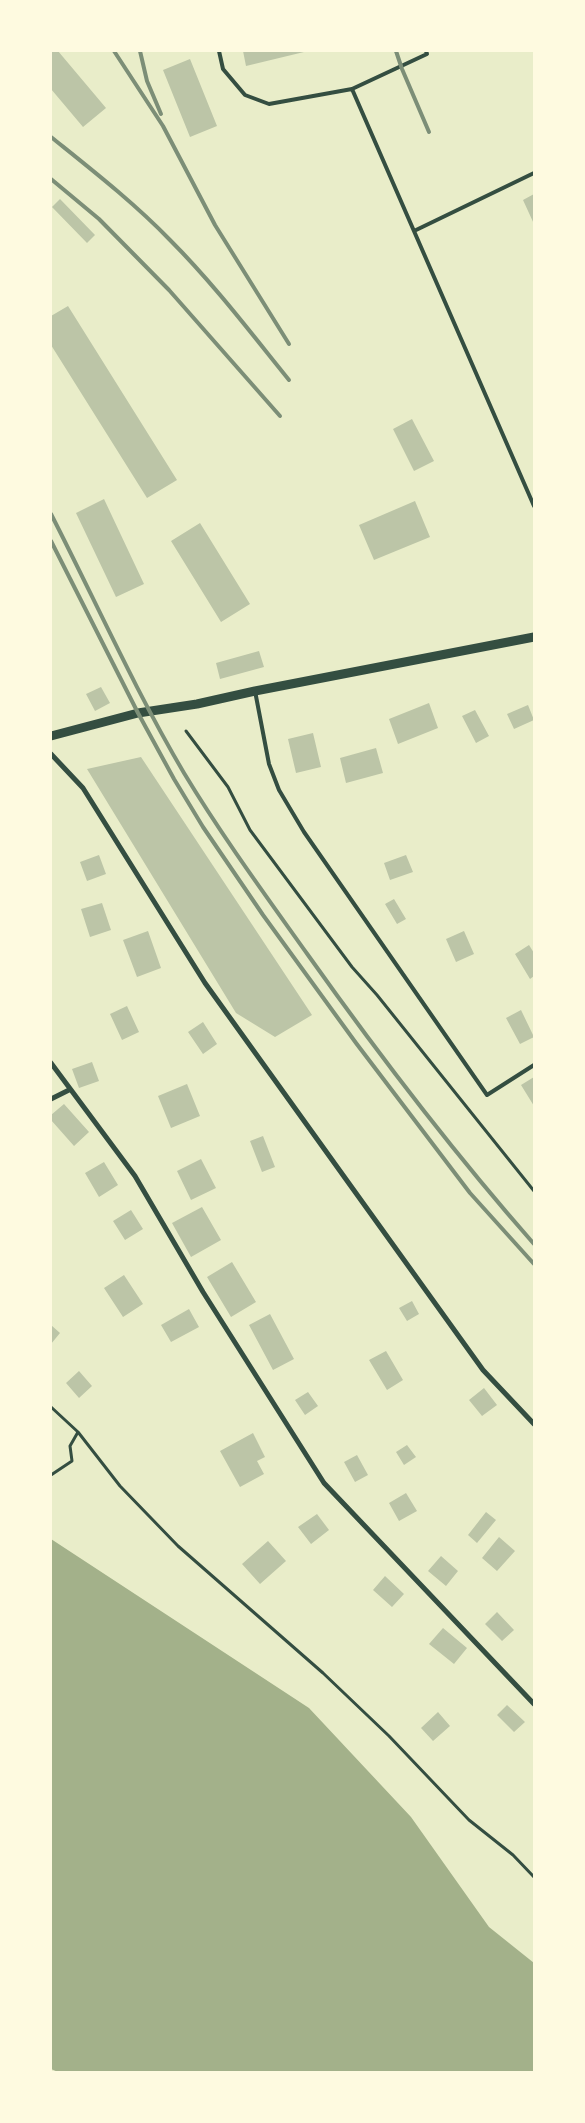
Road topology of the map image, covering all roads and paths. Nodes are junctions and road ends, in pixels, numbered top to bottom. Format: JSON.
{"nodes":[{"id":1,"x":219,"y":51,"type":"edge"},
{"id":2,"x":426,"y":51,"type":"edge"},
{"id":3,"x":352,"y":89,"type":"junction"},
{"id":4,"x":534,"y":173,"type":"edge"},
{"id":5,"x":414,"y":231,"type":"junction"},
{"id":6,"x":534,"y":506,"type":"edge"},
{"id":7,"x":534,"y":637,"type":"edge"},
{"id":8,"x":255,"y":691,"type":"junction"},
{"id":9,"x":186,"y":731,"type":"dead end"},
{"id":10,"x":51,"y":736,"type":"edge"},
{"id":11,"x":51,"y":754,"type":"edge"},
{"id":12,"x":51,"y":1063,"type":"edge"},
{"id":13,"x":534,"y":1065,"type":"edge"},
{"id":14,"x":70,"y":1090,"type":"junction"},
{"id":15,"x":51,"y":1099,"type":"edge"},
{"id":16,"x":534,"y":1191,"type":"edge"},
{"id":17,"x":51,"y":1407,"type":"edge"},
{"id":18,"x":534,"y":1424,"type":"edge"},
{"id":19,"x":78,"y":1432,"type":"junction"},
{"id":20,"x":51,"y":1475,"type":"edge"},
{"id":21,"x":534,"y":1704,"type":"edge"},
{"id":22,"x":534,"y":1877,"type":"edge"}],
"edges":[{"from":1,"to":3,"type":"lane"},
{"from":2,"to":3,"type":"lane"},
{"from":3,"to":5,"type":"lane"},
{"from":4,"to":5,"type":"lane"},
{"from":5,"to":6,"type":"lane"},
{"from":7,"to":8,"type":"street"},
{"from":8,"to":10,"type":"street"},
{"from":8,"to":13,"type":"lane"},
{"from":9,"to":16,"type":"path"},
{"from":11,"to":18,"type":"street"},
{"from":12,"to":14,"type":"street"},
{"from":14,"to":15,"type":"street"},
{"from":14,"to":21,"type":"street"},
{"from":17,"to":19,"type":"path"},
{"from":19,"to":20,"type":"path"},
{"from":19,"to":22,"type":"path"}]}
